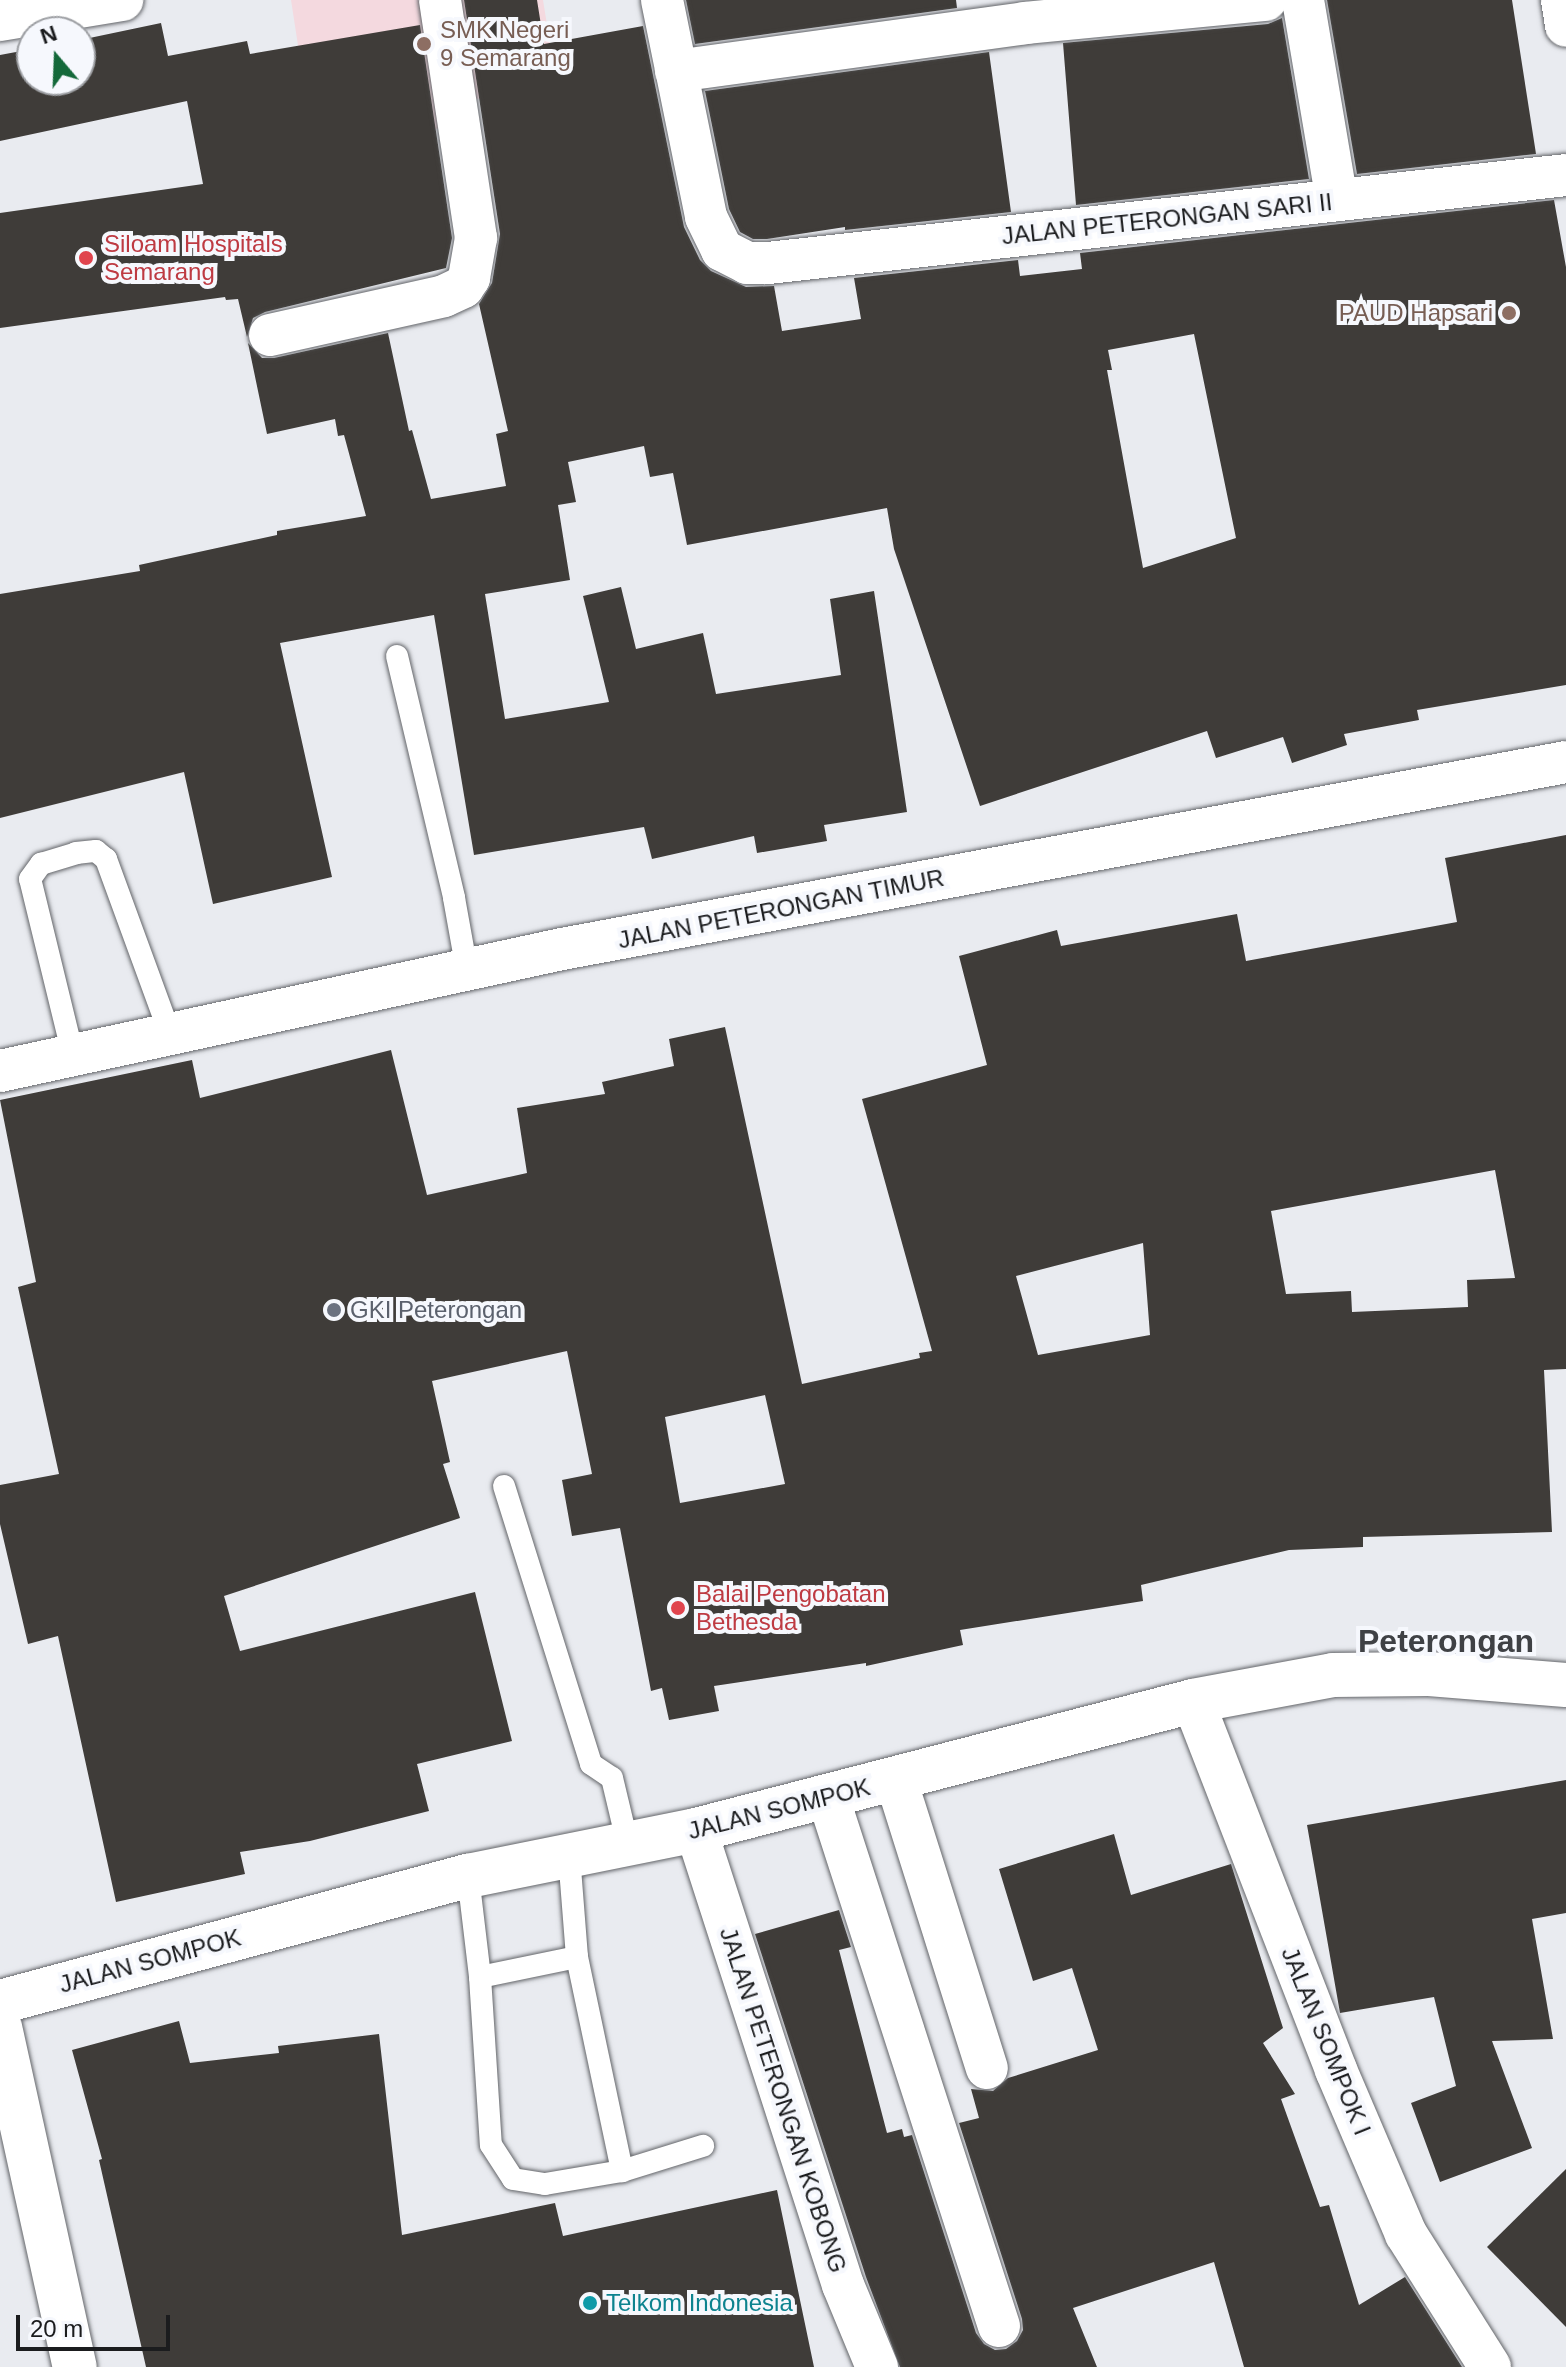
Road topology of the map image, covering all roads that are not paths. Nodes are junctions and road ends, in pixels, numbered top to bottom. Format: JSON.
{"nodes":[{"id":1,"x":122,"y":0,"type":"edge"},
{"id":2,"x":440,"y":0,"type":"edge"},
{"id":3,"x":662,"y":0,"type":"edge"},
{"id":4,"x":1266,"y":0,"type":"edge"},
{"id":5,"x":1303,"y":0,"type":"edge"},
{"id":6,"x":1562,"y":0,"type":"edge"},
{"id":7,"x":0,"y":20,"type":"edge"},
{"id":8,"x":1566,"y":26,"type":"edge"},
{"id":9,"x":676,"y":71,"type":"junction"},
{"id":10,"x":1566,"y":175,"type":"edge"},
{"id":11,"x":1337,"y":200,"type":"junction"},
{"id":12,"x":270,"y":335,"type":"dead end"},
{"id":13,"x":397,"y":656,"type":"dead end"},
{"id":14,"x":1566,"y":762,"type":"edge"},
{"id":15,"x":467,"y":970,"type":"junction"},
{"id":16,"x":170,"y":1034,"type":"junction"},
{"id":17,"x":73,"y":1055,"type":"junction"},
{"id":18,"x":0,"y":1071,"type":"edge"},
{"id":19,"x":504,"y":1486,"type":"dead end"},
{"id":20,"x":1566,"y":1685,"type":"edge"},
{"id":21,"x":1193,"y":1701,"type":"junction"},
{"id":22,"x":896,"y":1780,"type":"junction"},
{"id":23,"x":828,"y":1797,"type":"junction"},
{"id":24,"x":696,"y":1830,"type":"junction"},
{"id":25,"x":628,"y":1845,"type":"junction"},
{"id":26,"x":569,"y":1856,"type":"junction"},
{"id":27,"x":468,"y":1876,"type":"junction"},
{"id":28,"x":577,"y":1957,"type":"junction"},
{"id":29,"x":480,"y":1977,"type":"junction"},
{"id":30,"x":0,"y":2002,"type":"edge"},
{"id":31,"x":0,"y":2027,"type":"edge"},
{"id":32,"x":987,"y":2068,"type":"dead end"},
{"id":33,"x":703,"y":2146,"type":"dead end"},
{"id":34,"x":622,"y":2171,"type":"junction"},
{"id":35,"x":999,"y":2326,"type":"dead end"},
{"id":36,"x":75,"y":2367,"type":"edge"},
{"id":37,"x":877,"y":2367,"type":"edge"},
{"id":38,"x":1490,"y":2367,"type":"edge"}],
"edges":[{"from":1,"to":7,"type":"street"},
{"from":2,"to":12,"type":"street"},
{"from":3,"to":9,"type":"street","name":"JALAN PETERONGAN SARI II"},
{"from":4,"to":9,"type":"street"},
{"from":5,"to":11,"type":"street"},
{"from":6,"to":8,"type":"street"},
{"from":9,"to":11,"type":"street","name":"JALAN PETERONGAN SARI II"},
{"from":10,"to":11,"type":"street","name":"JALAN PETERONGAN SARI II"},
{"from":13,"to":15,"type":"lane"},
{"from":14,"to":15,"type":"street","name":"JALAN PETERONGAN TIMUR"},
{"from":15,"to":16,"type":"street","name":"JALAN PETERONGAN TIMUR"},
{"from":16,"to":17,"type":"street","name":"JALAN PETERONGAN TIMUR"},
{"from":16,"to":17,"type":"lane"},
{"from":17,"to":18,"type":"street","name":"JALAN PETERONGAN TIMUR"},
{"from":19,"to":25,"type":"lane"},
{"from":20,"to":21,"type":"main road","name":"JALAN SOMPOK"},
{"from":21,"to":22,"type":"main road","name":"JALAN SOMPOK"},
{"from":21,"to":38,"type":"street","name":"JALAN SOMPOK I"},
{"from":22,"to":23,"type":"main road","name":"JALAN SOMPOK"},
{"from":22,"to":32,"type":"street"},
{"from":23,"to":24,"type":"main road","name":"JALAN SOMPOK"},
{"from":23,"to":35,"type":"street"},
{"from":24,"to":25,"type":"main road","name":"JALAN SOMPOK"},
{"from":24,"to":37,"type":"street","name":"JALAN PETERONGAN KOBONG"},
{"from":25,"to":26,"type":"main road","name":"JALAN SOMPOK"},
{"from":26,"to":27,"type":"main road","name":"JALAN SOMPOK"},
{"from":26,"to":28,"type":"lane"},
{"from":27,"to":29,"type":"lane"},
{"from":27,"to":30,"type":"main road","name":"JALAN SOMPOK"},
{"from":28,"to":29,"type":"lane"},
{"from":28,"to":34,"type":"lane"},
{"from":29,"to":34,"type":"lane"},
{"from":31,"to":36,"type":"main road"},
{"from":33,"to":34,"type":"lane"}]}
